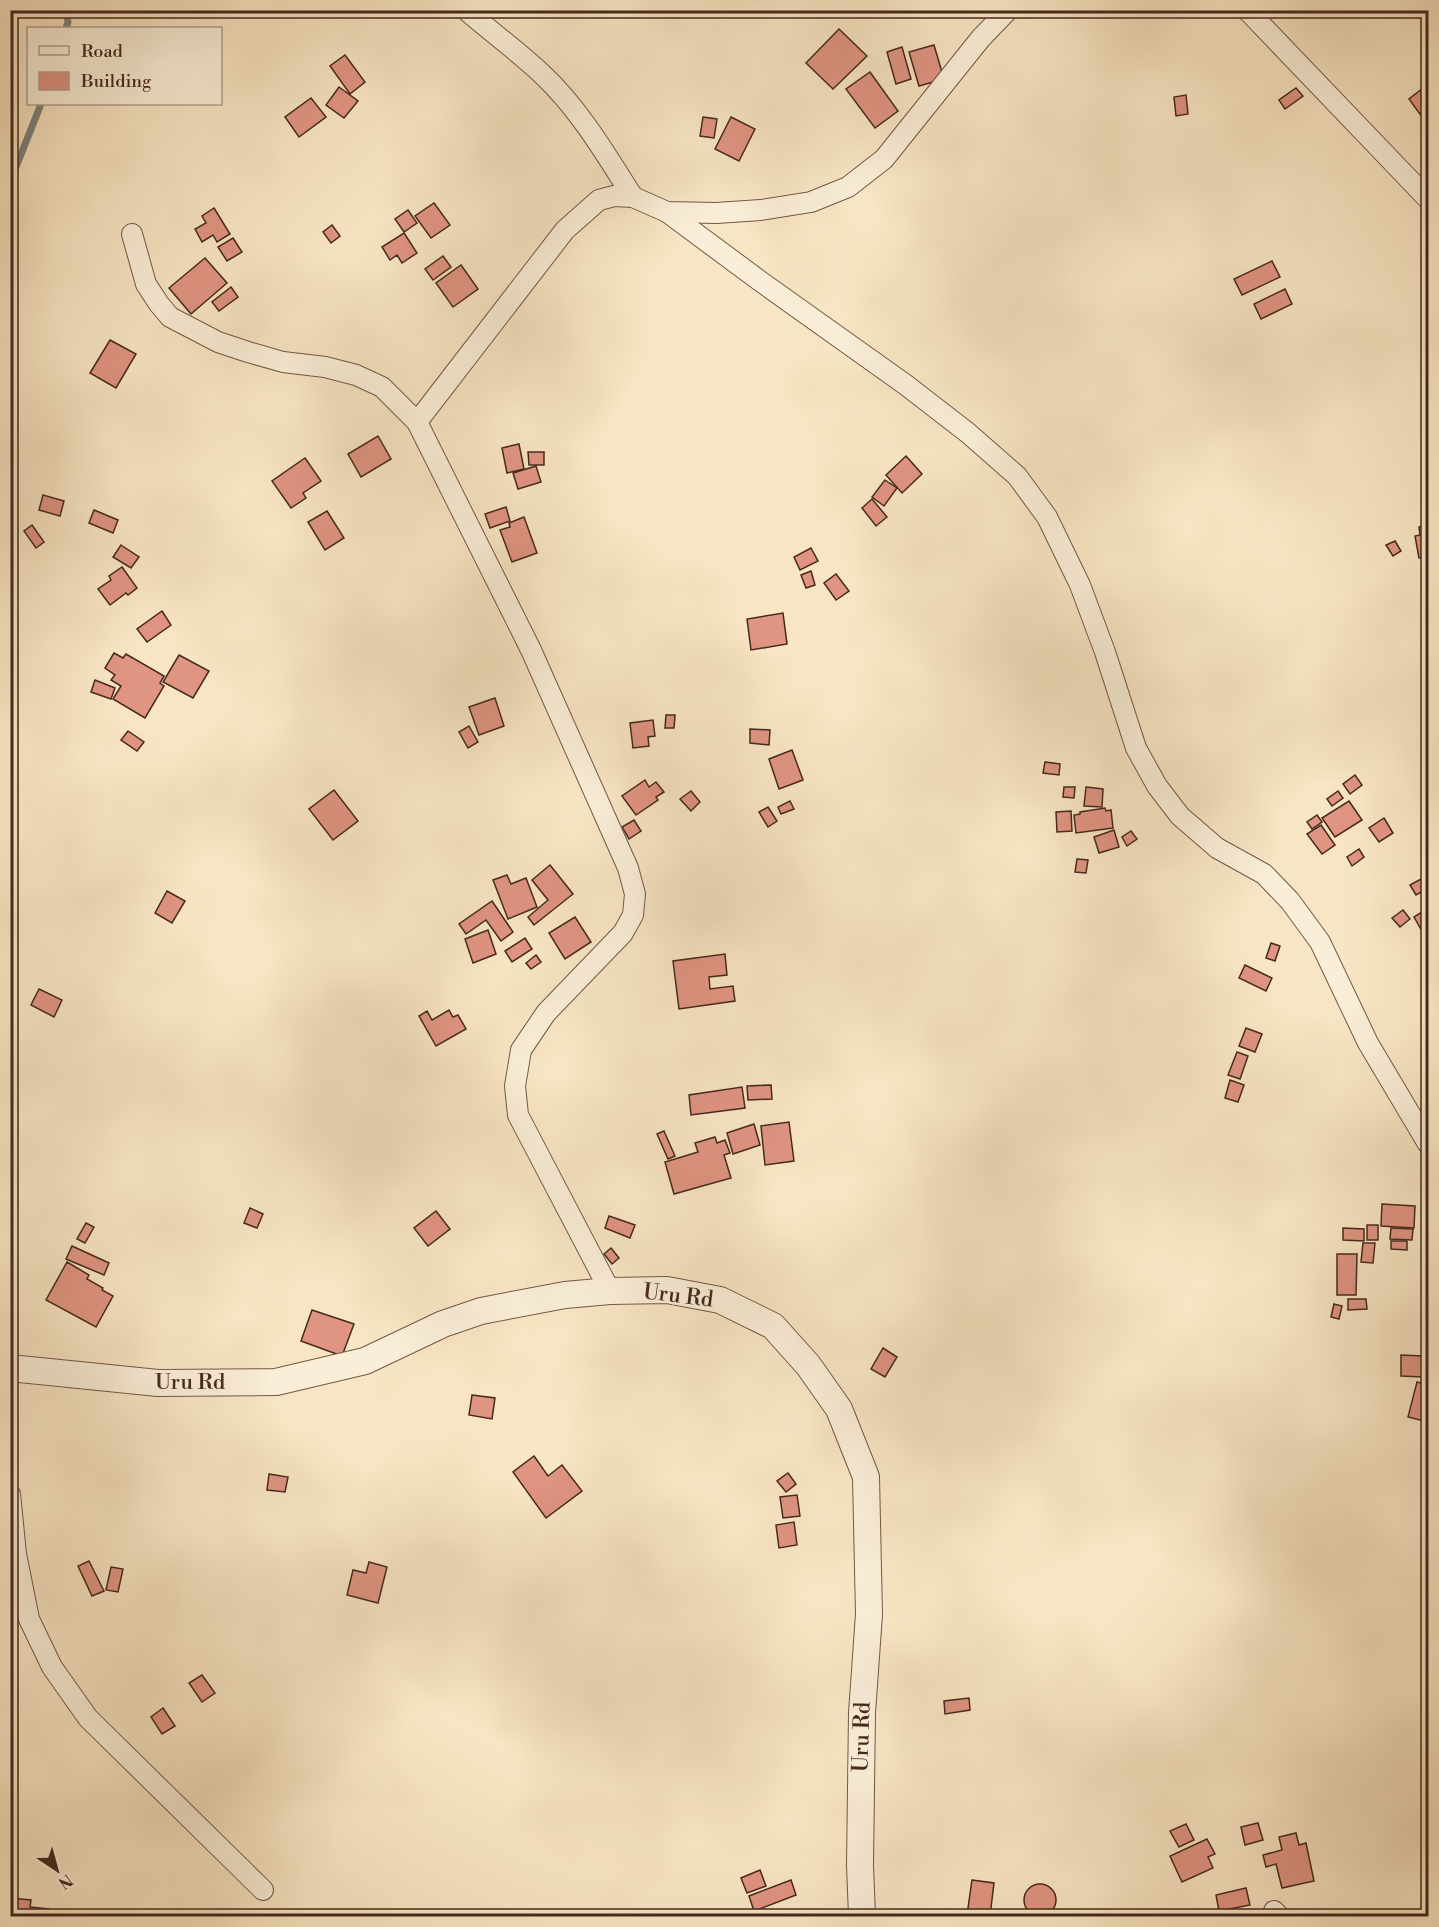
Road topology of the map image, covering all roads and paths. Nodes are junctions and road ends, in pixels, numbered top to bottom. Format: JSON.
{"nodes":[{"id":1,"x":466,"y":10,"type":"edge"},
{"id":2,"x":1008,"y":10,"type":"edge"},
{"id":3,"x":1247,"y":10,"type":"edge"},
{"id":4,"x":633,"y":197,"type":"junction"},
{"id":5,"x":1428,"y":199,"type":"edge"},
{"id":6,"x":667,"y":212,"type":"junction"},
{"id":7,"x":132,"y":234,"type":"dead end"},
{"id":8,"x":417,"y":422,"type":"junction"},
{"id":9,"x":1428,"y":1144,"type":"edge"},
{"id":10,"x":610,"y":1291,"type":"junction"},
{"id":11,"x":10,"y":1368,"type":"edge"},
{"id":12,"x":10,"y":1494,"type":"edge"},
{"id":13,"x":263,"y":1890,"type":"dead end"},
{"id":14,"x":862,"y":1917,"type":"edge"}],
"edges":[{"from":1,"to":4,"type":"street"},
{"from":2,"to":6,"type":"street"},
{"from":3,"to":5,"type":"street"},
{"from":4,"to":6,"type":"street"},
{"from":4,"to":8,"type":"street"},
{"from":6,"to":9,"type":"street"},
{"from":7,"to":8,"type":"street"},
{"from":8,"to":10,"type":"street"},
{"from":10,"to":11,"type":"street","name":"Uru Rd"},
{"from":10,"to":14,"type":"street","name":"Uru Rd"},
{"from":12,"to":13,"type":"street"}]}
